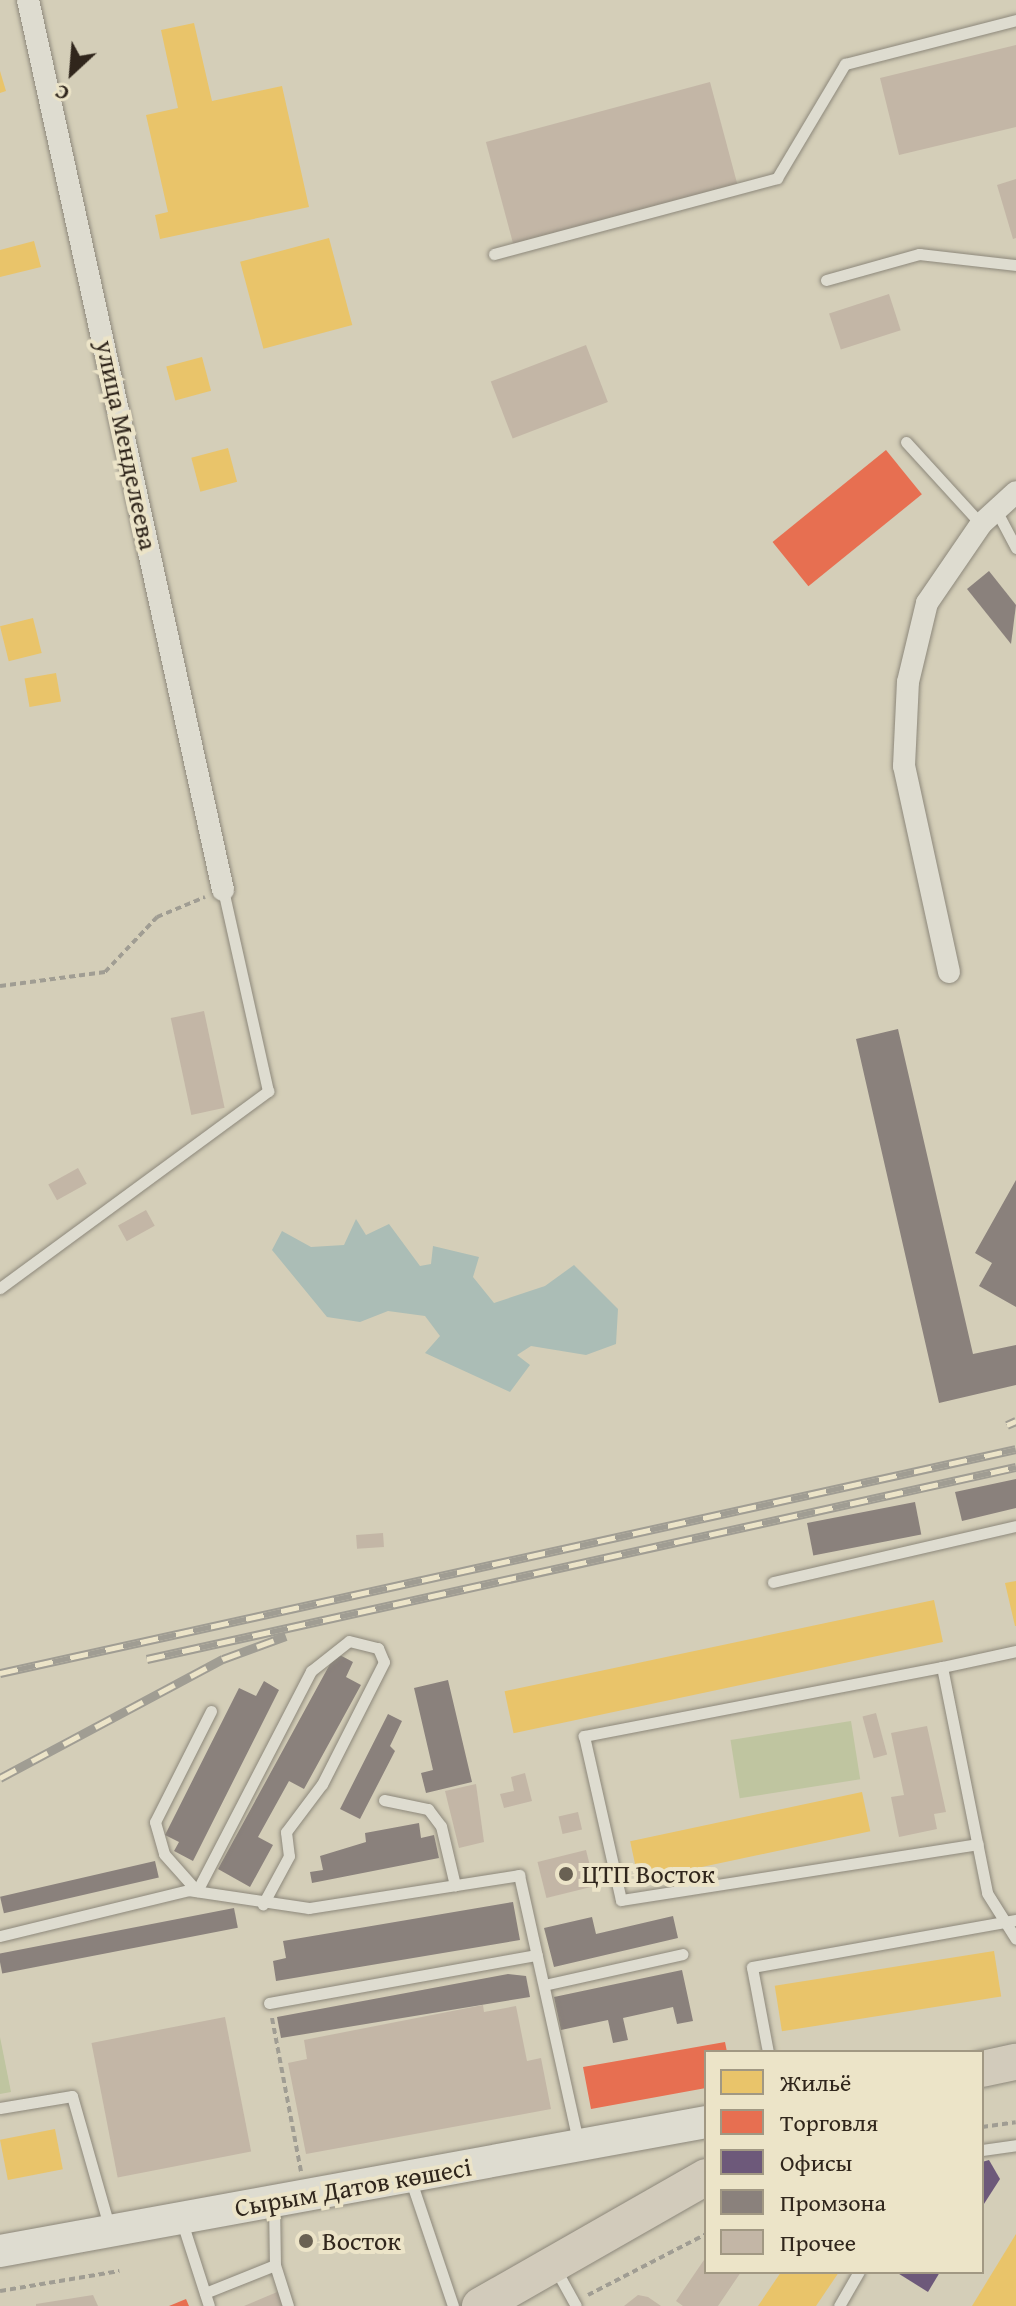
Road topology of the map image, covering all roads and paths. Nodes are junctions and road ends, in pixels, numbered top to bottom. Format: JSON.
{"nodes":[{"id":1,"x":28,"y":0,"type":"edge"},
{"id":2,"x":1016,"y":20,"type":"edge"},
{"id":3,"x":494,"y":254,"type":"dead end"},
{"id":4,"x":1016,"y":265,"type":"edge"},
{"id":5,"x":826,"y":280,"type":"dead end"},
{"id":6,"x":906,"y":442,"type":"dead end"},
{"id":7,"x":1016,"y":492,"type":"edge"},
{"id":8,"x":989,"y":517,"type":"junction"},
{"id":9,"x":1016,"y":548,"type":"edge"},
{"id":10,"x":223,"y":890,"type":"junction"},
{"id":11,"x":949,"y":972,"type":"dead end"},
{"id":12,"x":0,"y":986,"type":"edge"},
{"id":13,"x":0,"y":1288,"type":"edge"},
{"id":14,"x":1016,"y":1526,"type":"edge"},
{"id":15,"x":773,"y":1582,"type":"dead end"},
{"id":16,"x":1016,"y":1651,"type":"edge"},
{"id":17,"x":942,"y":1667,"type":"junction"},
{"id":18,"x":211,"y":1711,"type":"dead end"},
{"id":19,"x":384,"y":1800,"type":"dead end"},
{"id":20,"x":978,"y":1844,"type":"junction"},
{"id":21,"x":455,"y":1885,"type":"junction"},
{"id":22,"x":197,"y":1891,"type":"junction"},
{"id":23,"x":263,"y":1904,"type":"junction"},
{"id":24,"x":1010,"y":1921,"type":"edge"},
{"id":25,"x":0,"y":1936,"type":"edge"},
{"id":26,"x":1016,"y":1939,"type":"edge"},
{"id":27,"x":683,"y":1954,"type":"dead end"},
{"id":28,"x":537,"y":1955,"type":"junction"},
{"id":29,"x":544,"y":1985,"type":"junction"},
{"id":30,"x":269,"y":2003,"type":"joint"},
{"id":31,"x":768,"y":2050,"type":"edge"},
{"id":32,"x":1016,"y":2062,"type":"edge"},
{"id":33,"x":984,"y":2069,"type":"edge"},
{"id":34,"x":0,"y":2108,"type":"edge"},
{"id":35,"x":704,"y":2122,"type":"edge"},
{"id":36,"x":1016,"y":2122,"type":"edge"},
{"id":37,"x":984,"y":2127,"type":"edge"},
{"id":38,"x":1016,"y":2145,"type":"edge"},
{"id":39,"x":579,"y":2146,"type":"junction"},
{"id":40,"x":984,"y":2150,"type":"edge"},
{"id":41,"x":410,"y":2178,"type":"junction"},
{"id":42,"x":704,"y":2178,"type":"edge"},
{"id":43,"x":306,"y":2197,"type":"junction"},
{"id":44,"x":274,"y":2203,"type":"junction"},
{"id":45,"x":180,"y":2218,"type":"junction"},
{"id":46,"x":111,"y":2230,"type":"junction"},
{"id":47,"x":704,"y":2235,"type":"edge"},
{"id":48,"x":0,"y":2251,"type":"edge"},
{"id":49,"x":553,"y":2264,"type":"junction"},
{"id":50,"x":275,"y":2265,"type":"junction"},
{"id":51,"x":119,"y":2271,"type":"dead end"},
{"id":52,"x":858,"y":2274,"type":"edge"},
{"id":53,"x":0,"y":2291,"type":"edge"},
{"id":54,"x":205,"y":2293,"type":"junction"},
{"id":55,"x":575,"y":2304,"type":"edge"},
{"id":56,"x":209,"y":2306,"type":"edge"},
{"id":57,"x":288,"y":2306,"type":"edge"},
{"id":58,"x":453,"y":2306,"type":"edge"},
{"id":59,"x":480,"y":2306,"type":"edge"},
{"id":60,"x":839,"y":2306,"type":"edge"}],
"edges":[{"from":1,"to":10,"type":"street","name":"улица Менделеева"},
{"from":2,"to":3,"type":"lane"},
{"from":4,"to":5,"type":"lane"},
{"from":6,"to":8,"type":"lane"},
{"from":7,"to":8,"type":"street"},
{"from":8,"to":9,"type":"lane"},
{"from":8,"to":11,"type":"street"},
{"from":10,"to":12,"type":"path"},
{"from":10,"to":13,"type":"lane"},
{"from":14,"to":15,"type":"lane"},
{"from":16,"to":17,"type":"lane"},
{"from":17,"to":20,"type":"lane"},
{"from":17,"to":20,"type":"lane"},
{"from":18,"to":22,"type":"lane"},
{"from":19,"to":21,"type":"lane"},
{"from":20,"to":24,"type":"lane"},
{"from":21,"to":23,"type":"lane"},
{"from":21,"to":28,"type":"lane"},
{"from":22,"to":23,"type":"lane"},
{"from":22,"to":23,"type":"lane"},
{"from":22,"to":25,"type":"lane"},
{"from":24,"to":26,"type":"lane"},
{"from":24,"to":31,"type":"lane"},
{"from":27,"to":29,"type":"lane"},
{"from":28,"to":29,"type":"lane"},
{"from":28,"to":30,"type":"lane"},
{"from":29,"to":39,"type":"lane"},
{"from":30,"to":43,"type":"path"},
{"from":32,"to":33,"type":"main road"},
{"from":34,"to":46,"type":"lane"},
{"from":35,"to":39,"type":"main road","name":"Сырым Датов көшесі"},
{"from":36,"to":37,"type":"path"},
{"from":38,"to":40,"type":"lane"},
{"from":39,"to":41,"type":"main road","name":"Сырым Датов көшесі"},
{"from":41,"to":43,"type":"main road","name":"Сырым Датов көшесі"},
{"from":41,"to":58,"type":"lane"},
{"from":42,"to":49,"type":"main road"},
{"from":43,"to":44,"type":"main road","name":"Сырым Датов көшесі"},
{"from":44,"to":45,"type":"main road","name":"Сырым Датов көшесі"},
{"from":44,"to":50,"type":"lane"},
{"from":45,"to":46,"type":"main road","name":"Сырым Датов көшесі"},
{"from":45,"to":54,"type":"lane"},
{"from":46,"to":48,"type":"main road","name":"Сырым Датов көшесі"},
{"from":47,"to":55,"type":"path"},
{"from":49,"to":55,"type":"lane"},
{"from":49,"to":59,"type":"main road"},
{"from":50,"to":54,"type":"lane"},
{"from":50,"to":57,"type":"lane"},
{"from":51,"to":53,"type":"path"},
{"from":52,"to":60,"type":"lane"},
{"from":54,"to":56,"type":"lane"}]}
